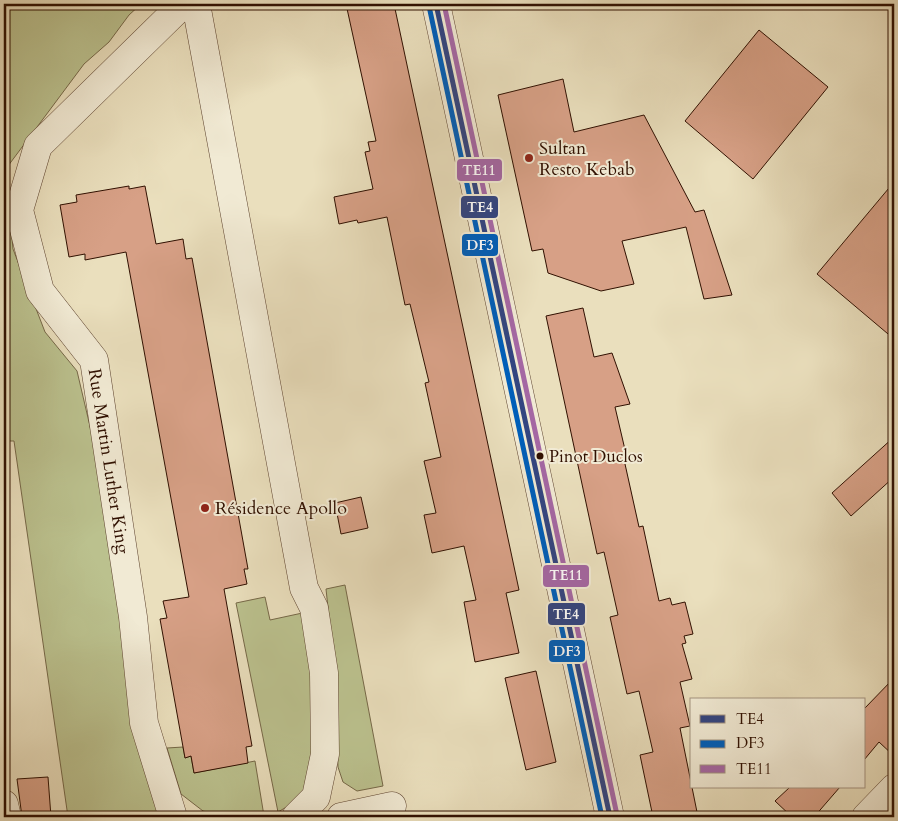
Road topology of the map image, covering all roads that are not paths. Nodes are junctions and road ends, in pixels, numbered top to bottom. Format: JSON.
{"nodes":[{"id":1,"x":183,"y":4,"type":"edge"},
{"id":2,"x":196,"y":4,"type":"edge"},
{"id":3,"x":436,"y":4,"type":"edge"},
{"id":4,"x":894,"y":788,"type":"edge"},
{"id":5,"x":4,"y":804,"type":"edge"},
{"id":6,"x":392,"y":806,"type":"dead end"},
{"id":7,"x":6,"y":817,"type":"edge"},
{"id":8,"x":173,"y":817,"type":"edge"},
{"id":9,"x":296,"y":817,"type":"edge"},
{"id":10,"x":341,"y":817,"type":"edge"},
{"id":11,"x":610,"y":817,"type":"edge"},
{"id":12,"x":866,"y":817,"type":"edge"}],
"edges":[{"from":1,"to":8,"type":"street","name":"Rue Martin Luther King"},
{"from":2,"to":9,"type":"street"},
{"from":3,"to":11,"type":"street"},
{"from":4,"to":12,"type":"street"},
{"from":5,"to":7,"type":"street"},
{"from":6,"to":10,"type":"street"}]}
